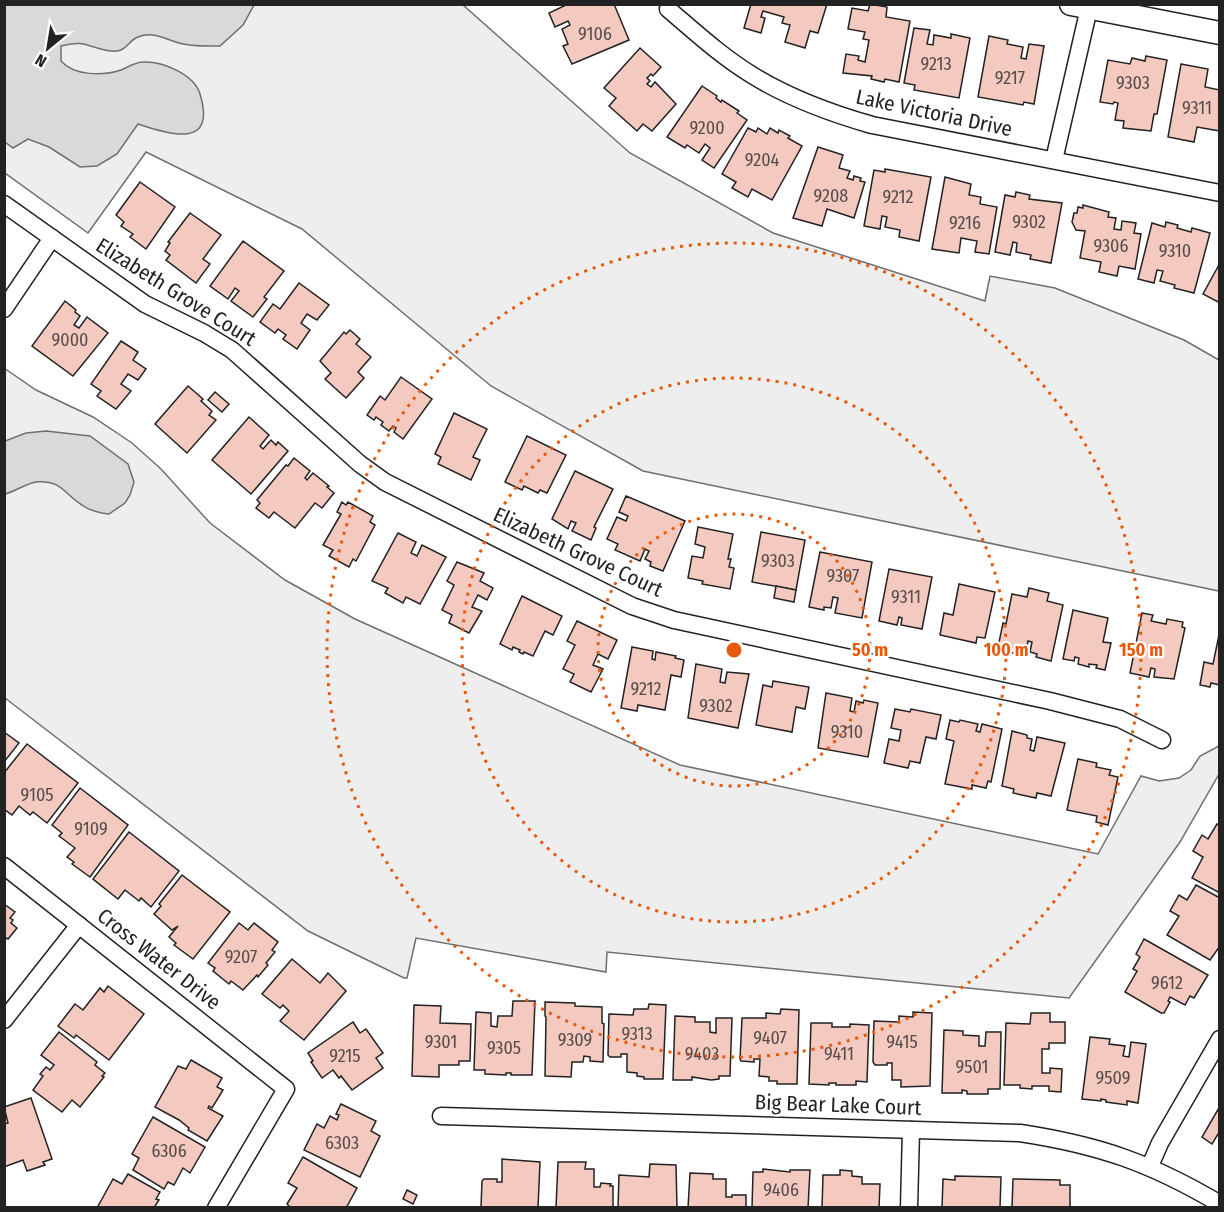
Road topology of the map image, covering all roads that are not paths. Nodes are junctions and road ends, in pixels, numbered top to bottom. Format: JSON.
{"nodes":[{"id":1,"x":1084,"y":6,"type":"edge"},
{"id":2,"x":668,"y":9,"type":"dead end"},
{"id":3,"x":1220,"y":33,"type":"edge"},
{"id":4,"x":1054,"y":160,"type":"junction"},
{"id":5,"x":1220,"y":193,"type":"edge"},
{"id":6,"x":4,"y":204,"type":"edge"},
{"id":7,"x":52,"y":238,"type":"junction"},
{"id":8,"x":4,"y":309,"type":"edge"},
{"id":9,"x":1162,"y":740,"type":"dead end"},
{"id":10,"x":4,"y":866,"type":"edge"},
{"id":11,"x":80,"y":925,"type":"junction"},
{"id":12,"x":4,"y":1020,"type":"edge"},
{"id":13,"x":1220,"y":1039,"type":"edge"},
{"id":14,"x":441,"y":1116,"type":"dead end"},
{"id":15,"x":911,"y":1130,"type":"junction"},
{"id":16,"x":1150,"y":1166,"type":"junction"},
{"id":17,"x":1220,"y":1204,"type":"edge"},
{"id":18,"x":216,"y":1208,"type":"edge"},
{"id":19,"x":909,"y":1208,"type":"edge"}],
"edges":[{"from":1,"to":3,"type":"main road"},
{"from":1,"to":4,"type":"street"},
{"from":2,"to":4,"type":"street","name":"Lake Victoria Drive"},
{"from":4,"to":5,"type":"street","name":"Lake Victoria Drive"},
{"from":6,"to":7,"type":"street","name":"Elizabeth Grove Court"},
{"from":7,"to":8,"type":"street"},
{"from":7,"to":9,"type":"street","name":"Elizabeth Grove Court"},
{"from":10,"to":11,"type":"street","name":"Cross Water Drive"},
{"from":11,"to":12,"type":"street"},
{"from":11,"to":18,"type":"street","name":"Cross Water Drive"},
{"from":13,"to":16,"type":"street"},
{"from":14,"to":15,"type":"street","name":"Big Bear Lake Court"},
{"from":15,"to":16,"type":"street","name":"Big Bear Lake Court"},
{"from":15,"to":19,"type":"street"},
{"from":16,"to":17,"type":"street","name":"Big Bear Lake Court"}]}
